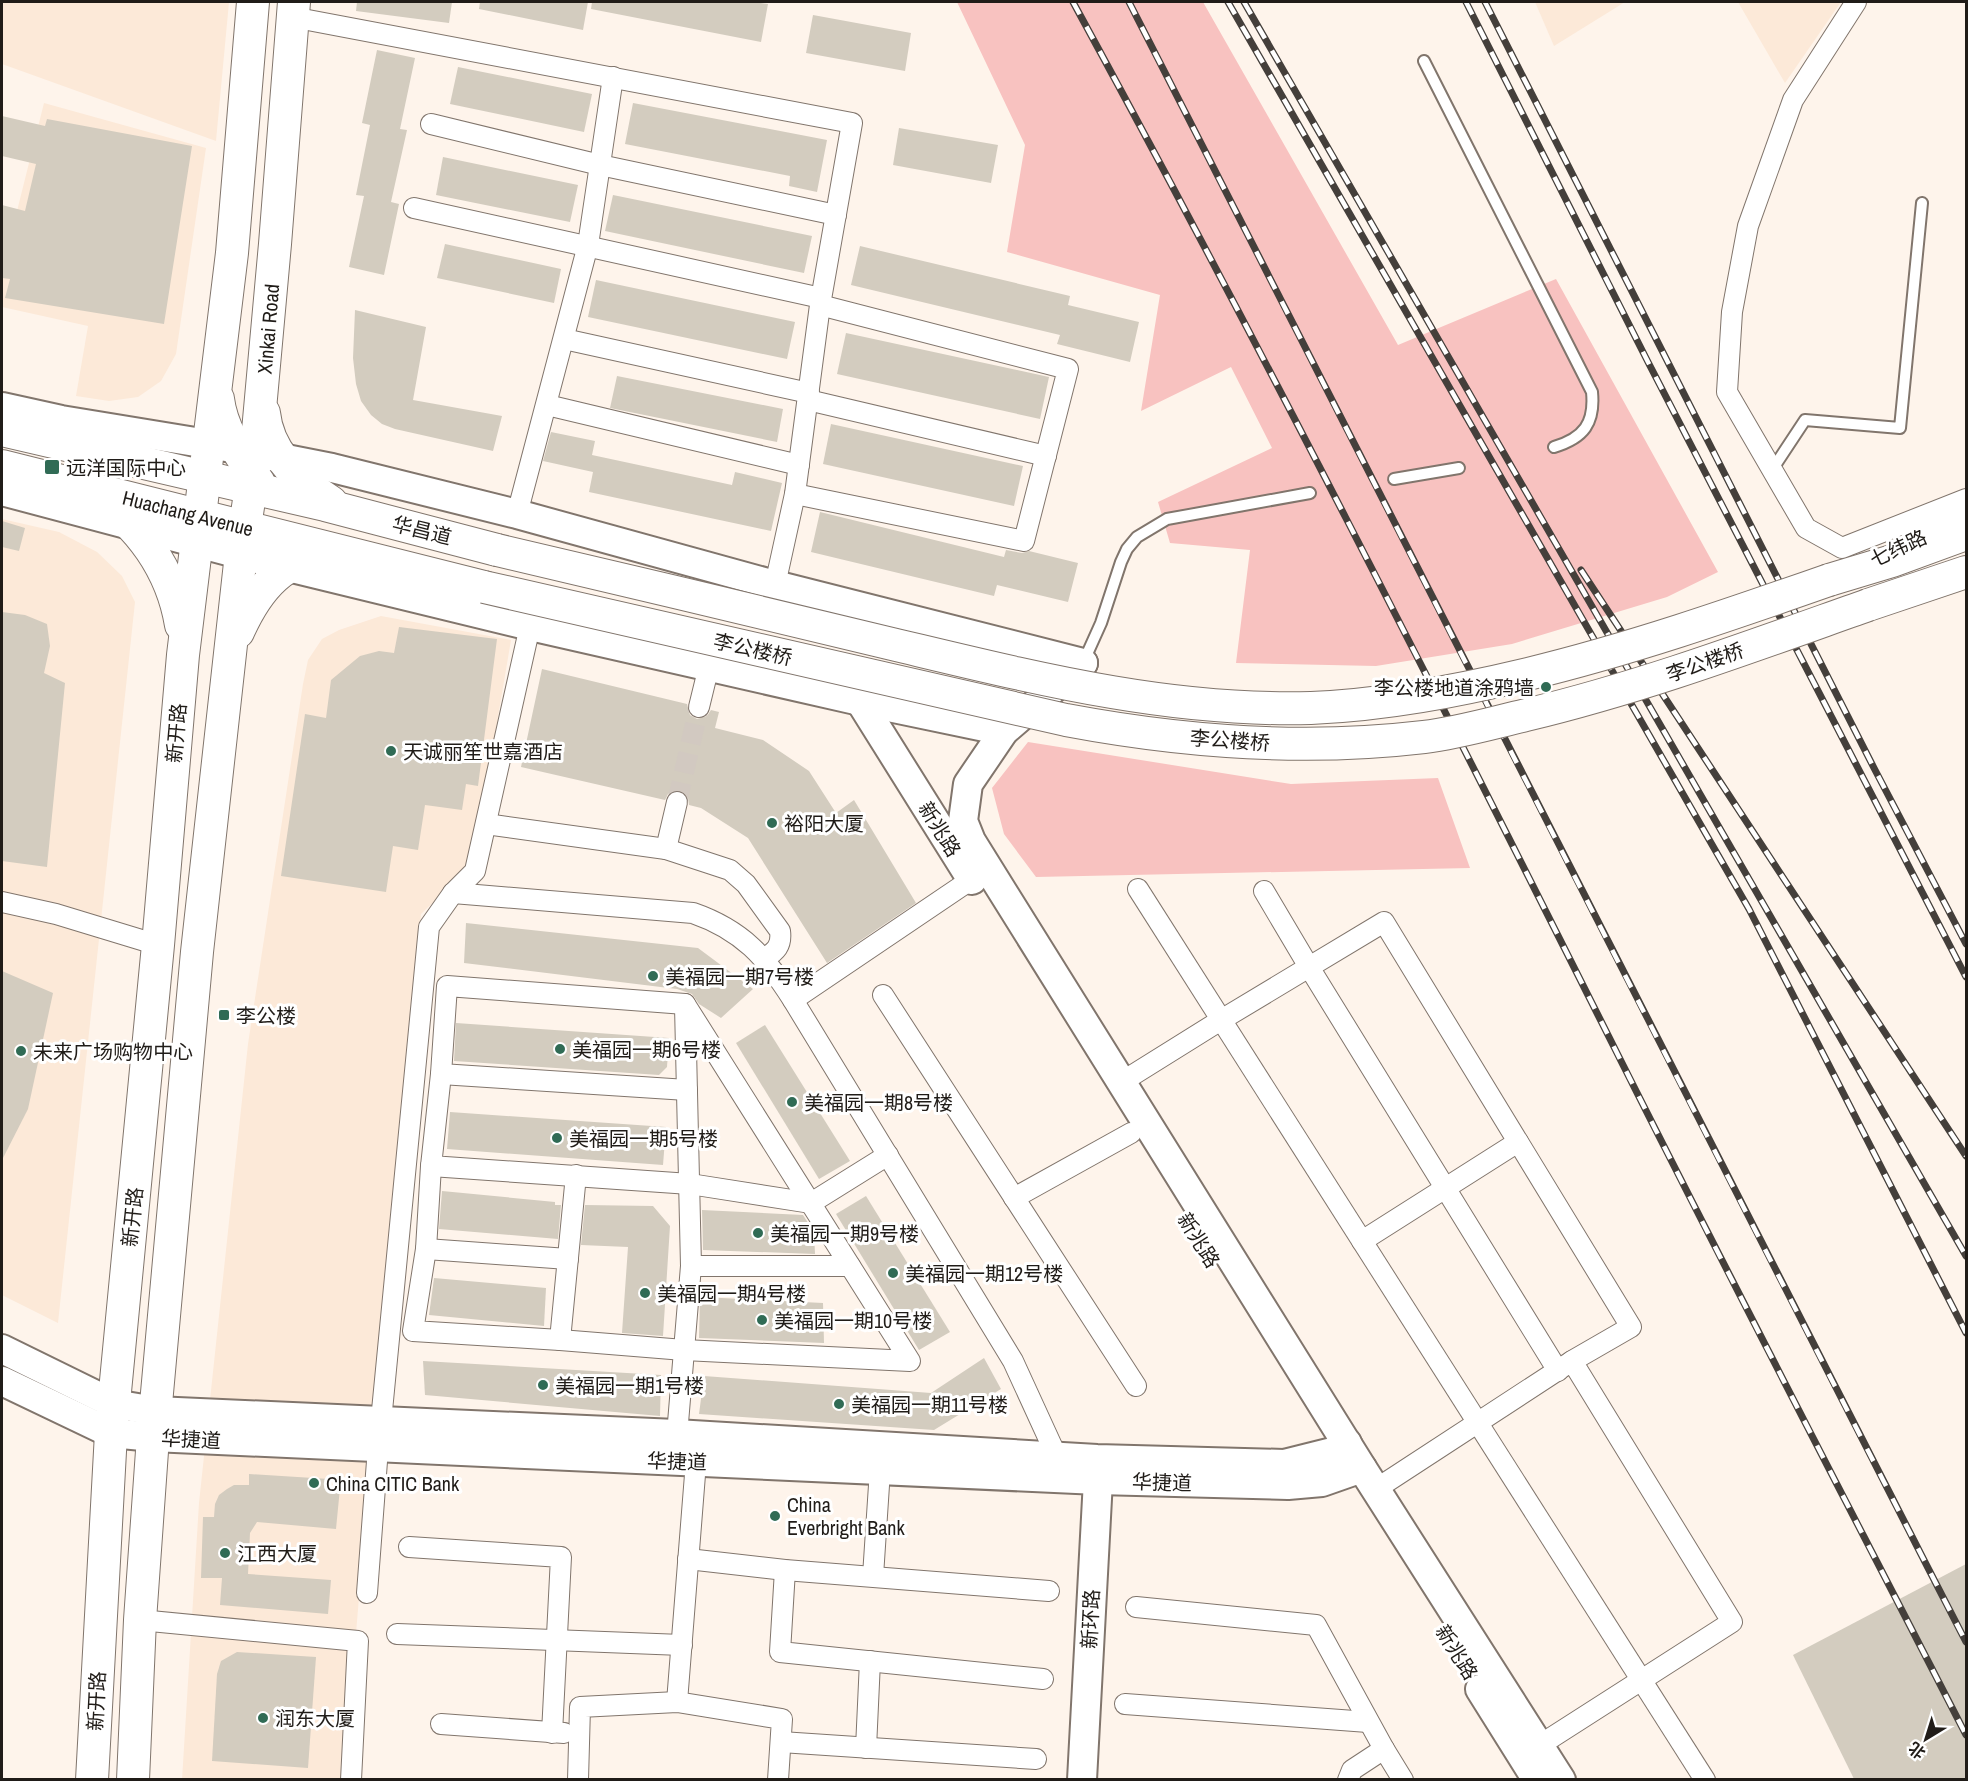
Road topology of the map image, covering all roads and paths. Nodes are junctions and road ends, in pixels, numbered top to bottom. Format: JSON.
{"nodes":[{"id":1,"x":253,"y":2,"type":"edge"},
{"id":2,"x":1856,"y":2,"type":"edge"},
{"id":3,"x":293,"y":9,"type":"edge"},
{"id":4,"x":1424,"y":61,"type":"dead end"},
{"id":5,"x":613,"y":78,"type":"junction"},
{"id":6,"x":431,"y":124,"type":"dead end"},
{"id":7,"x":600,"y":165,"type":"junction"},
{"id":8,"x":1922,"y":203,"type":"dead end"},
{"id":9,"x":414,"y":208,"type":"dead end"},
{"id":10,"x":836,"y":216,"type":"junction"},
{"id":11,"x":588,"y":245,"type":"junction"},
{"id":12,"x":821,"y":301,"type":"junction"},
{"id":13,"x":564,"y":339,"type":"junction"},
{"id":14,"x":808,"y":397,"type":"junction"},
{"id":15,"x":547,"y":405,"type":"junction"},
{"id":16,"x":2,"y":407,"type":"edge"},
{"id":17,"x":2,"y":430,"type":"edge"},
{"id":18,"x":1554,"y":447,"type":"dead end"},
{"id":19,"x":83,"y":449,"type":"junction"},
{"id":20,"x":1046,"y":456,"type":"junction"},
{"id":21,"x":799,"y":465,"type":"junction"},
{"id":22,"x":2,"y":466,"type":"edge"},
{"id":23,"x":250,"y":466,"type":"junction"},
{"id":24,"x":1459,"y":468,"type":"dead end"},
{"id":25,"x":1772,"y":470,"type":"junction"},
{"id":26,"x":205,"y":477,"type":"junction"},
{"id":27,"x":1394,"y":479,"type":"dead end"},
{"id":28,"x":75,"y":485,"type":"junction"},
{"id":29,"x":2,"y":491,"type":"edge"},
{"id":30,"x":1310,"y":493,"type":"dead end"},
{"id":31,"x":795,"y":494,"type":"junction"},
{"id":32,"x":1966,"y":499,"type":"edge"},
{"id":33,"x":347,"y":511,"type":"junction"},
{"id":34,"x":517,"y":514,"type":"junction"},
{"id":35,"x":289,"y":516,"type":"junction"},
{"id":36,"x":1966,"y":516,"type":"edge"},
{"id":37,"x":129,"y":524,"type":"junction"},
{"id":38,"x":1966,"y":534,"type":"edge"},
{"id":39,"x":229,"y":541,"type":"junction"},
{"id":40,"x":497,"y":550,"type":"joint"},
{"id":41,"x":339,"y":552,"type":"junction"},
{"id":42,"x":288,"y":567,"type":"junction"},
{"id":43,"x":1966,"y":572,"type":"edge"},
{"id":44,"x":1829,"y":580,"type":"junction"},
{"id":45,"x":775,"y":585,"type":"junction"},
{"id":46,"x":484,"y":587,"type":"joint"},
{"id":47,"x":1966,"y":589,"type":"edge"},
{"id":48,"x":1868,"y":605,"type":"junction"},
{"id":49,"x":885,"y":613,"type":"junction"},
{"id":50,"x":530,"y":626,"type":"junction"},
{"id":51,"x":183,"y":655,"type":"junction"},
{"id":52,"x":230,"y":656,"type":"junction"},
{"id":53,"x":1083,"y":663,"type":"junction"},
{"id":54,"x":709,"y":666,"type":"junction"},
{"id":55,"x":860,"y":701,"type":"junction"},
{"id":56,"x":699,"y":707,"type":"tunnel mouth"},
{"id":57,"x":1004,"y":731,"type":"junction"},
{"id":58,"x":677,"y":802,"type":"tunnel mouth"},
{"id":59,"x":486,"y":824,"type":"junction"},
{"id":60,"x":666,"y":849,"type":"junction"},
{"id":61,"x":972,"y":879,"type":"junction"},
{"id":62,"x":1138,"y":889,"type":"dead end"},
{"id":63,"x":1264,"y":891,"type":"dead end"},
{"id":64,"x":453,"y":893,"type":"junction"},
{"id":65,"x":2,"y":902,"type":"edge"},
{"id":66,"x":158,"y":945,"type":"junction"},
{"id":67,"x":764,"y":959,"type":"junction"},
{"id":68,"x":1309,"y":967,"type":"junction"},
{"id":69,"x":883,"y":995,"type":"dead end"},
{"id":70,"x":793,"y":1000,"type":"junction"},
{"id":71,"x":685,"y":1004,"type":"junction"},
{"id":72,"x":1221,"y":1020,"type":"junction"},
{"id":73,"x":441,"y":1074,"type":"junction"},
{"id":74,"x":1120,"y":1083,"type":"junction"},
{"id":75,"x":687,"y":1090,"type":"junction"},
{"id":76,"x":1131,"y":1133,"type":"junction"},
{"id":77,"x":1518,"y":1142,"type":"junction"},
{"id":78,"x":888,"y":1155,"type":"junction"},
{"id":79,"x":431,"y":1166,"type":"junction"},
{"id":80,"x":576,"y":1176,"type":"junction"},
{"id":81,"x":690,"y":1184,"type":"junction"},
{"id":82,"x":1445,"y":1188,"type":"junction"},
{"id":83,"x":1014,"y":1198,"type":"junction"},
{"id":84,"x":811,"y":1203,"type":"junction"},
{"id":85,"x":1362,"y":1241,"type":"junction"},
{"id":86,"x":426,"y":1249,"type":"junction"},
{"id":87,"x":568,"y":1259,"type":"junction"},
{"id":88,"x":691,"y":1266,"type":"junction"},
{"id":89,"x":850,"y":1266,"type":"junction"},
{"id":90,"x":561,"y":1340,"type":"junction"},
{"id":91,"x":2,"y":1349,"type":"edge"},
{"id":92,"x":684,"y":1350,"type":"junction"},
{"id":93,"x":1565,"y":1366,"type":"junction"},
{"id":94,"x":2,"y":1381,"type":"edge"},
{"id":95,"x":1136,"y":1386,"type":"dead end"},
{"id":96,"x":112,"y":1418,"type":"junction"},
{"id":97,"x":381,"y":1421,"type":"junction"},
{"id":98,"x":1477,"y":1422,"type":"junction"},
{"id":99,"x":154,"y":1424,"type":"junction"},
{"id":100,"x":378,"y":1448,"type":"junction"},
{"id":101,"x":682,"y":1453,"type":"junction"},
{"id":102,"x":1057,"y":1457,"type":"junction"},
{"id":103,"x":1352,"y":1465,"type":"junction"},
{"id":104,"x":880,"y":1470,"type":"junction"},
{"id":105,"x":1098,"y":1470,"type":"junction"},
{"id":106,"x":409,"y":1547,"type":"dead end"},
{"id":107,"x":688,"y":1559,"type":"junction"},
{"id":108,"x":785,"y":1570,"type":"junction"},
{"id":109,"x":873,"y":1576,"type":"junction"},
{"id":110,"x":1048,"y":1591,"type":"dead end"},
{"id":111,"x":367,"y":1593,"type":"dead end"},
{"id":112,"x":1136,"y":1606,"type":"dead end"},
{"id":113,"x":140,"y":1620,"type":"junction"},
{"id":114,"x":397,"y":1634,"type":"dead end"},
{"id":115,"x":556,"y":1640,"type":"junction"},
{"id":116,"x":682,"y":1645,"type":"junction"},
{"id":117,"x":870,"y":1662,"type":"junction"},
{"id":118,"x":1042,"y":1679,"type":"dead end"},
{"id":119,"x":1641,"y":1680,"type":"junction"},
{"id":120,"x":677,"y":1702,"type":"junction"},
{"id":121,"x":1125,"y":1704,"type":"dead end"},
{"id":122,"x":1368,"y":1722,"type":"junction"},
{"id":123,"x":441,"y":1724,"type":"dead end"},
{"id":124,"x":552,"y":1732,"type":"junction"},
{"id":125,"x":579,"y":1735,"type":"junction"},
{"id":126,"x":781,"y":1742,"type":"junction"},
{"id":127,"x":1539,"y":1745,"type":"junction"},
{"id":128,"x":866,"y":1748,"type":"junction"},
{"id":129,"x":1384,"y":1749,"type":"junction"},
{"id":130,"x":1035,"y":1759,"type":"dead end"},
{"id":131,"x":92,"y":1779,"type":"edge"},
{"id":132,"x":133,"y":1779,"type":"edge"},
{"id":133,"x":351,"y":1779,"type":"edge"},
{"id":134,"x":578,"y":1779,"type":"edge"},
{"id":135,"x":778,"y":1779,"type":"edge"},
{"id":136,"x":1082,"y":1779,"type":"edge"},
{"id":137,"x":1348,"y":1779,"type":"edge"},
{"id":138,"x":1403,"y":1779,"type":"edge"},
{"id":139,"x":1537,"y":1779,"type":"edge"},
{"id":140,"x":1561,"y":1779,"type":"edge"},
{"id":141,"x":1705,"y":1779,"type":"edge"}],
"edges":[{"from":1,"to":23,"type":"main road"},
{"from":2,"to":25,"type":"street"},
{"from":3,"to":5,"type":"street"},
{"from":3,"to":23,"type":"main road","name":"Xinkai Road"},
{"from":4,"to":18,"type":"lane"},
{"from":5,"to":7,"type":"street"},
{"from":5,"to":10,"type":"street"},
{"from":6,"to":7,"type":"street"},
{"from":7,"to":10,"type":"street"},
{"from":7,"to":11,"type":"street"},
{"from":8,"to":25,"type":"lane"},
{"from":9,"to":11,"type":"street"},
{"from":10,"to":12,"type":"street"},
{"from":11,"to":12,"type":"street"},
{"from":11,"to":13,"type":"street"},
{"from":12,"to":14,"type":"street"},
{"from":12,"to":20,"type":"street"},
{"from":13,"to":14,"type":"street"},
{"from":13,"to":15,"type":"street"},
{"from":14,"to":20,"type":"street"},
{"from":14,"to":21,"type":"street"},
{"from":15,"to":21,"type":"street"},
{"from":15,"to":34,"type":"street"},
{"from":16,"to":23,"type":"street"},
{"from":17,"to":19,"type":"main road","name":"Huachang Avenue"},
{"from":19,"to":26,"type":"main road","name":"Huachang Avenue"},
{"from":19,"to":39,"type":"main road"},
{"from":20,"to":31,"type":"street"},
{"from":21,"to":31,"type":"street"},
{"from":22,"to":28,"type":"main road","name":"Huachang Avenue"},
{"from":23,"to":26,"type":"main road","name":"Huachang Avenue"},
{"from":23,"to":26,"type":"main road","name":"Xinkai Road"},
{"from":23,"to":33,"type":"main road","name":"Huachang Avenue"},
{"from":23,"to":34,"type":"street"},
{"from":23,"to":35,"type":"main road"},
{"from":23,"to":39,"type":"main road","name":"Xinkai Road"},
{"from":24,"to":27,"type":"lane"},
{"from":25,"to":32,"type":"street"},
{"from":26,"to":39,"type":"main road","name":"Xinkai Road"},
{"from":28,"to":37,"type":"main road"},
{"from":28,"to":39,"type":"main road","name":"Huachang Avenue"},
{"from":29,"to":37,"type":"street"},
{"from":30,"to":53,"type":"lane"},
{"from":31,"to":45,"type":"street"},
{"from":33,"to":35,"type":"main road"},
{"from":33,"to":40,"type":"main road","name":"华昌道"},
{"from":34,"to":45,"type":"street"},
{"from":35,"to":39,"type":"main road"},
{"from":35,"to":41,"type":"main road"},
{"from":36,"to":44,"type":"street","name":"七纬路"},
{"from":37,"to":39,"type":"street"},
{"from":37,"to":51,"type":"main road"},
{"from":38,"to":44,"type":"main road","name":"李公楼桥"},
{"from":39,"to":41,"type":"main road","name":"Huachang Avenue"},
{"from":39,"to":42,"type":"street"},
{"from":39,"to":51,"type":"main road"},
{"from":39,"to":52,"type":"main road","name":"Xinkai Road"},
{"from":40,"to":44,"type":"main road","name":"李公楼桥","bridge":true},
{"from":41,"to":42,"type":"main road"},
{"from":41,"to":46,"type":"main road","name":"华昌道"},
{"from":42,"to":50,"type":"street"},
{"from":42,"to":52,"type":"main road"},
{"from":43,"to":48,"type":"main road","name":"李公楼桥"},
{"from":45,"to":49,"type":"street"},
{"from":46,"to":48,"type":"main road","name":"李公楼桥","bridge":true},
{"from":47,"to":48,"type":"street"},
{"from":49,"to":53,"type":"street"},
{"from":49,"to":55,"type":"street"},
{"from":50,"to":54,"type":"street"},
{"from":50,"to":59,"type":"street"},
{"from":51,"to":66,"type":"main road","name":"新开路"},
{"from":52,"to":99,"type":"main road","name":"新开路"},
{"from":53,"to":57,"type":"street","name":"新兆路"},
{"from":54,"to":55,"type":"street"},
{"from":54,"to":56,"type":"street"},
{"from":55,"to":57,"type":"street"},
{"from":55,"to":61,"type":"street","name":"新兆路"},
{"from":57,"to":74,"type":"street","name":"新兆路"},
{"from":58,"to":60,"type":"street"},
{"from":59,"to":60,"type":"street"},
{"from":59,"to":64,"type":"street"},
{"from":60,"to":67,"type":"street"},
{"from":61,"to":70,"type":"street"},
{"from":61,"to":76,"type":"street","name":"新兆路"},
{"from":62,"to":72,"type":"street"},
{"from":63,"to":68,"type":"street"},
{"from":64,"to":67,"type":"street"},
{"from":64,"to":97,"type":"street"},
{"from":65,"to":66,"type":"street"},
{"from":66,"to":96,"type":"main road","name":"新开路"},
{"from":67,"to":70,"type":"street"},
{"from":68,"to":72,"type":"street"},
{"from":68,"to":77,"type":"street"},
{"from":68,"to":82,"type":"street"},
{"from":69,"to":83,"type":"street"},
{"from":70,"to":78,"type":"street"},
{"from":71,"to":73,"type":"street"},
{"from":71,"to":75,"type":"street"},
{"from":71,"to":84,"type":"street"},
{"from":72,"to":74,"type":"street"},
{"from":72,"to":85,"type":"street"},
{"from":73,"to":75,"type":"street"},
{"from":73,"to":79,"type":"street"},
{"from":74,"to":103,"type":"street","name":"新兆路"},
{"from":75,"to":81,"type":"street"},
{"from":76,"to":83,"type":"street"},
{"from":76,"to":103,"type":"street","name":"新兆路"},
{"from":77,"to":82,"type":"street"},
{"from":77,"to":93,"type":"street"},
{"from":78,"to":84,"type":"street"},
{"from":78,"to":102,"type":"street"},
{"from":79,"to":80,"type":"street"},
{"from":79,"to":86,"type":"street"},
{"from":80,"to":81,"type":"street"},
{"from":80,"to":87,"type":"street"},
{"from":81,"to":84,"type":"street"},
{"from":81,"to":88,"type":"street"},
{"from":82,"to":85,"type":"street"},
{"from":82,"to":93,"type":"street"},
{"from":83,"to":95,"type":"street"},
{"from":84,"to":89,"type":"street"},
{"from":85,"to":98,"type":"street"},
{"from":86,"to":87,"type":"street"},
{"from":86,"to":90,"type":"street"},
{"from":87,"to":90,"type":"street"},
{"from":88,"to":89,"type":"street"},
{"from":88,"to":92,"type":"street"},
{"from":89,"to":92,"type":"street"},
{"from":90,"to":92,"type":"street"},
{"from":91,"to":96,"type":"street","name":"华捷道"},
{"from":92,"to":101,"type":"street"},
{"from":93,"to":98,"type":"street"},
{"from":93,"to":119,"type":"street"},
{"from":94,"to":96,"type":"street","name":"华捷道"},
{"from":96,"to":99,"type":"street","name":"华捷道"},
{"from":96,"to":131,"type":"main road","name":"新开路"},
{"from":97,"to":99,"type":"street","name":"华捷道"},
{"from":97,"to":101,"type":"street","name":"华捷道"},
{"from":98,"to":103,"type":"street"},
{"from":98,"to":119,"type":"street"},
{"from":99,"to":100,"type":"street","name":"华捷道"},
{"from":99,"to":113,"type":"main road","name":"新开路"},
{"from":100,"to":101,"type":"street","name":"华捷道"},
{"from":100,"to":111,"type":"street"},
{"from":101,"to":102,"type":"street","name":"华捷道"},
{"from":101,"to":104,"type":"street","name":"华捷道"},
{"from":101,"to":107,"type":"street"},
{"from":102,"to":105,"type":"street","name":"华捷道"},
{"from":103,"to":105,"type":"street","name":"华捷道"},
{"from":103,"to":127,"type":"street","name":"新兆路"},
{"from":103,"to":139,"type":"street","name":"新兆路"},
{"from":104,"to":105,"type":"street","name":"华捷道"},
{"from":104,"to":109,"type":"street"},
{"from":105,"to":136,"type":"street","name":"新环路"},
{"from":106,"to":115,"type":"street"},
{"from":107,"to":108,"type":"street"},
{"from":107,"to":116,"type":"street"},
{"from":108,"to":109,"type":"street"},
{"from":108,"to":117,"type":"street"},
{"from":109,"to":110,"type":"street"},
{"from":112,"to":122,"type":"street"},
{"from":113,"to":132,"type":"main road","name":"新开路"},
{"from":113,"to":133,"type":"street"},
{"from":114,"to":115,"type":"street"},
{"from":115,"to":116,"type":"street"},
{"from":115,"to":124,"type":"street"},
{"from":116,"to":120,"type":"street"},
{"from":117,"to":118,"type":"street"},
{"from":117,"to":128,"type":"street"},
{"from":119,"to":127,"type":"street"},
{"from":119,"to":141,"type":"street"},
{"from":120,"to":125,"type":"street"},
{"from":120,"to":126,"type":"street"},
{"from":121,"to":122,"type":"street"},
{"from":122,"to":129,"type":"street"},
{"from":123,"to":124,"type":"street"},
{"from":124,"to":125,"type":"street"},
{"from":125,"to":134,"type":"street"},
{"from":126,"to":128,"type":"street"},
{"from":126,"to":135,"type":"street"},
{"from":127,"to":140,"type":"street","name":"新兆路"},
{"from":128,"to":130,"type":"street"},
{"from":129,"to":137,"type":"street"},
{"from":129,"to":138,"type":"street"}]}
